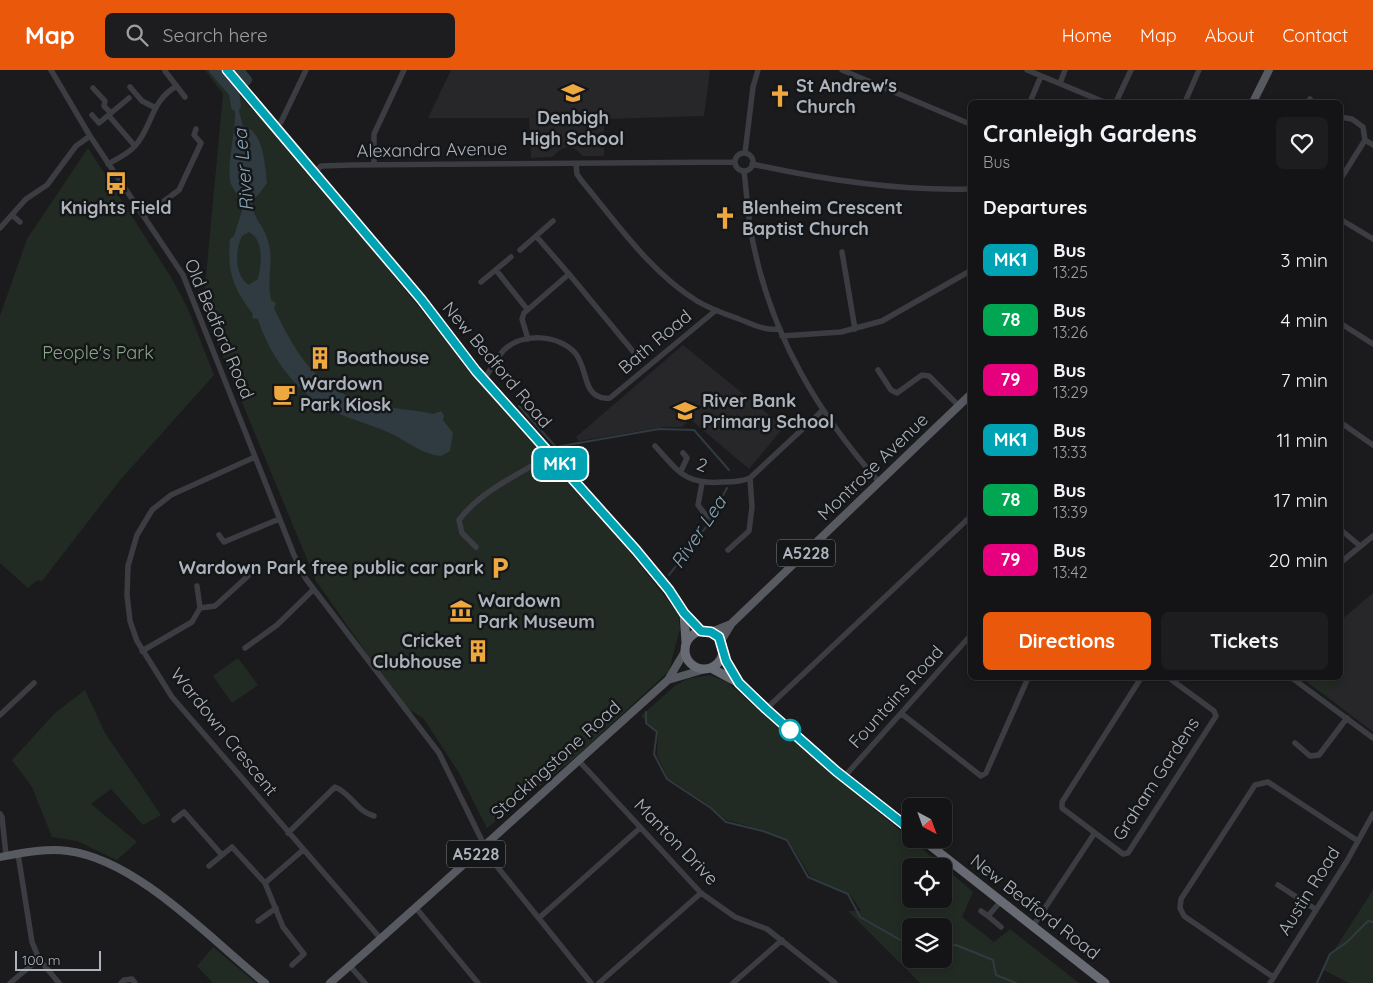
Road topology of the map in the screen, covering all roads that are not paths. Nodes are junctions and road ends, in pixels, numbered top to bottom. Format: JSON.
{"nodes":[{"id":1,"x":51,"y":70,"type":"edge"},
{"id":2,"x":227,"y":70,"type":"edge"},
{"id":3,"x":306,"y":70,"type":"edge"},
{"id":4,"x":404,"y":70,"type":"edge"},
{"id":5,"x":758,"y":70,"type":"edge"},
{"id":6,"x":842,"y":70,"type":"edge"},
{"id":7,"x":1027,"y":70,"type":"edge"},
{"id":8,"x":1065,"y":70,"type":"edge"},
{"id":9,"x":1131,"y":70,"type":"edge"},
{"id":10,"x":1199,"y":70,"type":"edge"},
{"id":11,"x":1269,"y":70,"type":"edge"},
{"id":12,"x":165,"y":71,"type":"dead end"},
{"id":13,"x":1042,"y":76,"type":"junction"},
{"id":14,"x":1060,"y":83,"type":"junction"},
{"id":15,"x":177,"y":86,"type":"junction"},
{"id":16,"x":130,"y":87,"type":"dead end"},
{"id":17,"x":93,"y":88,"type":"dead end"},
{"id":18,"x":185,"y":97,"type":"dead end"},
{"id":19,"x":129,"y":98,"type":"dead end"},
{"id":20,"x":1031,"y":100,"type":"edge"},
{"id":21,"x":1099,"y":100,"type":"edge"},
{"id":22,"x":1117,"y":100,"type":"edge"},
{"id":23,"x":1185,"y":100,"type":"edge"},
{"id":24,"x":1254,"y":100,"type":"edge"},
{"id":25,"x":154,"y":108,"type":"junction"},
{"id":26,"x":92,"y":115,"type":"dead end"},
{"id":27,"x":110,"y":115,"type":"junction"},
{"id":28,"x":1343,"y":118,"type":"edge"},
{"id":29,"x":968,"y":123,"type":"edge"},
{"id":30,"x":274,"y":128,"type":"junction"},
{"id":31,"x":196,"y":129,"type":"dead end"},
{"id":32,"x":90,"y":136,"type":"junction"},
{"id":33,"x":1365,"y":140,"type":"junction"},
{"id":34,"x":1373,"y":145,"type":"edge"},
{"id":35,"x":135,"y":146,"type":"junction"},
{"id":36,"x":745,"y":153,"type":"junction"},
{"id":37,"x":735,"y":162,"type":"junction"},
{"id":38,"x":108,"y":164,"type":"junction"},
{"id":39,"x":576,"y":164,"type":"junction"},
{"id":40,"x":752,"y":164,"type":"junction"},
{"id":41,"x":374,"y":165,"type":"junction"},
{"id":42,"x":744,"y":171,"type":"junction"},
{"id":43,"x":313,"y":174,"type":"junction"},
{"id":44,"x":1343,"y":175,"type":"edge"},
{"id":45,"x":968,"y":189,"type":"edge"},
{"id":46,"x":12,"y":215,"type":"junction"},
{"id":47,"x":144,"y":216,"type":"junction"},
{"id":48,"x":1343,"y":221,"type":"edge"},
{"id":49,"x":20,"y":222,"type":"dead end"},
{"id":50,"x":553,"y":222,"type":"dead end"},
{"id":51,"x":0,"y":228,"type":"edge"},
{"id":52,"x":536,"y":236,"type":"junction"},
{"id":53,"x":1373,"y":239,"type":"edge"},
{"id":54,"x":520,"y":250,"type":"dead end"},
{"id":55,"x":842,"y":252,"type":"dead end"},
{"id":56,"x":510,"y":257,"type":"dead end"},
{"id":57,"x":496,"y":270,"type":"junction"},
{"id":58,"x":968,"y":272,"type":"edge"},
{"id":59,"x":569,"y":274,"type":"junction"},
{"id":60,"x":481,"y":282,"type":"dead end"},
{"id":61,"x":527,"y":309,"type":"junction"},
{"id":62,"x":715,"y":311,"type":"junction"},
{"id":63,"x":1343,"y":326,"type":"edge"},
{"id":64,"x":779,"y":329,"type":"junction"},
{"id":65,"x":855,"y":329,"type":"junction"},
{"id":66,"x":782,"y":336,"type":"junction"},
{"id":67,"x":528,"y":339,"type":"junction"},
{"id":68,"x":1373,"y":344,"type":"edge"},
{"id":69,"x":636,"y":354,"type":"dead end"},
{"id":70,"x":878,"y":370,"type":"dead end"},
{"id":71,"x":484,"y":380,"type":"junction"},
{"id":72,"x":968,"y":399,"type":"edge"},
{"id":73,"x":958,"y":406,"type":"junction"},
{"id":74,"x":823,"y":410,"type":"junction"},
{"id":75,"x":1343,"y":424,"type":"edge"},
{"id":76,"x":1373,"y":445,"type":"edge"},
{"id":77,"x":655,"y":446,"type":"dead end"},
{"id":78,"x":683,"y":453,"type":"dead end"},
{"id":79,"x":551,"y":454,"type":"junction"},
{"id":80,"x":255,"y":457,"type":"junction"},
{"id":81,"x":681,"y":471,"type":"junction"},
{"id":82,"x":750,"y":478,"type":"junction"},
{"id":83,"x":690,"y":479,"type":"junction"},
{"id":84,"x":879,"y":482,"type":"junction"},
{"id":85,"x":702,"y":483,"type":"junction"},
{"id":86,"x":685,"y":485,"type":"dead end"},
{"id":87,"x":706,"y":517,"type":"dead end"},
{"id":88,"x":968,"y":518,"type":"edge"},
{"id":89,"x":280,"y":519,"type":"junction"},
{"id":90,"x":1343,"y":532,"type":"edge"},
{"id":91,"x":219,"y":535,"type":"dead end"},
{"id":92,"x":1373,"y":536,"type":"edge"},
{"id":93,"x":1360,"y":546,"type":"junction"},
{"id":94,"x":476,"y":547,"type":"dead end"},
{"id":95,"x":728,"y":550,"type":"dead end"},
{"id":96,"x":1343,"y":560,"type":"edge"},
{"id":97,"x":248,"y":576,"type":"dead end"},
{"id":98,"x":197,"y":586,"type":"dead end"},
{"id":99,"x":313,"y":590,"type":"junction"},
{"id":100,"x":200,"y":608,"type":"junction"},
{"id":101,"x":684,"y":613,"type":"junction"},
{"id":102,"x":732,"y":623,"type":"junction"},
{"id":103,"x":701,"y":631,"type":"junction"},
{"id":104,"x":711,"y":632,"type":"junction"},
{"id":105,"x":968,"y":638,"type":"edge"},
{"id":106,"x":722,"y":641,"type":"junction"},
{"id":107,"x":686,"y":642,"type":"junction"},
{"id":108,"x":245,"y":648,"type":"dead end"},
{"id":109,"x":142,"y":651,"type":"junction"},
{"id":110,"x":724,"y":651,"type":"junction"},
{"id":111,"x":684,"y":653,"type":"junction"},
{"id":112,"x":707,"y":669,"type":"junction"},
{"id":113,"x":668,"y":680,"type":"junction"},
{"id":114,"x":1027,"y":680,"type":"edge"},
{"id":115,"x":1140,"y":680,"type":"edge"},
{"id":116,"x":1172,"y":680,"type":"edge"},
{"id":117,"x":1295,"y":680,"type":"edge"},
{"id":118,"x":34,"y":683,"type":"dead end"},
{"id":119,"x":739,"y":683,"type":"junction"},
{"id":120,"x":766,"y":709,"type":"junction"},
{"id":121,"x":902,"y":714,"type":"junction"},
{"id":122,"x":0,"y":715,"type":"edge"},
{"id":123,"x":1347,"y":718,"type":"junction"},
{"id":124,"x":1373,"y":738,"type":"edge"},
{"id":125,"x":1295,"y":743,"type":"dead end"},
{"id":126,"x":579,"y":760,"type":"junction"},
{"id":127,"x":844,"y":777,"type":"junction"},
{"id":128,"x":0,"y":814,"type":"edge"},
{"id":129,"x":1373,"y":814,"type":"edge"},
{"id":130,"x":374,"y":816,"type":"dead end"},
{"id":131,"x":174,"y":820,"type":"dead end"},
{"id":132,"x":902,"y":823,"type":"edge"},
{"id":133,"x":640,"y":828,"type":"junction"},
{"id":134,"x":288,"y":833,"type":"junction"},
{"id":135,"x":1094,"y":834,"type":"junction"},
{"id":136,"x":1358,"y":841,"type":"junction"},
{"id":137,"x":484,"y":846,"type":"junction"},
{"id":138,"x":933,"y":848,"type":"edge"},
{"id":139,"x":303,"y":850,"type":"junction"},
{"id":140,"x":18,"y":854,"type":"junction"},
{"id":141,"x":222,"y":855,"type":"junction"},
{"id":142,"x":3,"y":856,"type":"edge"},
{"id":143,"x":209,"y":866,"type":"dead end"},
{"id":144,"x":265,"y":883,"type":"junction"},
{"id":145,"x":1278,"y":885,"type":"dead end"},
{"id":146,"x":701,"y":893,"type":"junction"},
{"id":147,"x":1001,"y":901,"type":"junction"},
{"id":148,"x":276,"y":908,"type":"junction"},
{"id":149,"x":416,"y":908,"type":"junction"},
{"id":150,"x":1315,"y":909,"type":"junction"},
{"id":151,"x":981,"y":911,"type":"dead end"},
{"id":152,"x":988,"y":916,"type":"junction"},
{"id":153,"x":539,"y":918,"type":"junction"},
{"id":154,"x":258,"y":921,"type":"dead end"},
{"id":155,"x":1033,"y":926,"type":"junction"},
{"id":156,"x":1001,"y":927,"type":"dead end"},
{"id":157,"x":381,"y":939,"type":"junction"},
{"id":158,"x":782,"y":940,"type":"junction"},
{"id":159,"x":39,"y":959,"type":"junction"},
{"id":160,"x":292,"y":965,"type":"dead end"},
{"id":161,"x":350,"y":966,"type":"junction"},
{"id":162,"x":1271,"y":980,"type":"edge"},
{"id":163,"x":364,"y":982,"type":"edge"},
{"id":164,"x":10,"y":983,"type":"edge"},
{"id":165,"x":59,"y":983,"type":"edge"},
{"id":166,"x":121,"y":983,"type":"edge"},
{"id":167,"x":135,"y":983,"type":"edge"},
{"id":168,"x":265,"y":983,"type":"edge"},
{"id":169,"x":330,"y":983,"type":"edge"},
{"id":170,"x":478,"y":983,"type":"edge"},
{"id":171,"x":591,"y":983,"type":"edge"},
{"id":172,"x":599,"y":983,"type":"edge"},
{"id":173,"x":733,"y":983,"type":"edge"},
{"id":174,"x":835,"y":983,"type":"edge"},
{"id":175,"x":1105,"y":983,"type":"edge"}],
"edges":[{"from":1,"to":32,"type":"street","name":"Old Bedford Road"},
{"from":2,"to":30,"type":"highway","name":"New Bedford Road"},
{"from":3,"to":30,"type":"street"},
{"from":4,"to":41,"type":"street"},
{"from":5,"to":36,"type":"street"},
{"from":6,"to":29,"type":"street"},
{"from":7,"to":13,"type":"street"},
{"from":8,"to":14,"type":"street"},
{"from":9,"to":22,"type":"street"},
{"from":10,"to":23,"type":"street"},
{"from":11,"to":24,"type":"main road"},
{"from":12,"to":15,"type":"street"},
{"from":13,"to":14,"type":"street"},
{"from":13,"to":20,"type":"street"},
{"from":14,"to":21,"type":"street"},
{"from":15,"to":18,"type":"street"},
{"from":15,"to":25,"type":"street"},
{"from":16,"to":25,"type":"street"},
{"from":17,"to":27,"type":"street"},
{"from":19,"to":27,"type":"street"},
{"from":25,"to":35,"type":"street"},
{"from":26,"to":27,"type":"street"},
{"from":27,"to":35,"type":"street"},
{"from":28,"to":33,"type":"street"},
{"from":30,"to":43,"type":"highway","name":"New Bedford Road"},
{"from":31,"to":47,"type":"street"},
{"from":32,"to":38,"type":"street","name":"Old Bedford Road"},
{"from":32,"to":46,"type":"street"},
{"from":33,"to":34,"type":"street"},
{"from":33,"to":44,"type":"street"},
{"from":35,"to":38,"type":"street"},
{"from":36,"to":37,"type":"street"},
{"from":36,"to":40,"type":"street"},
{"from":37,"to":39,"type":"street","name":"Alexandra Avenue"},
{"from":37,"to":42,"type":"street"},
{"from":38,"to":47,"type":"street","name":"Old Bedford Road"},
{"from":39,"to":41,"type":"street","name":"Alexandra Avenue"},
{"from":39,"to":62,"type":"street"},
{"from":40,"to":42,"type":"street"},
{"from":40,"to":45,"type":"street"},
{"from":41,"to":43,"type":"street","name":"Alexandra Avenue"},
{"from":42,"to":64,"type":"street"},
{"from":43,"to":71,"type":"highway","name":"New Bedford Road"},
{"from":46,"to":49,"type":"street"},
{"from":46,"to":51,"type":"street"},
{"from":47,"to":80,"type":"street","name":"Old Bedford Road"},
{"from":48,"to":53,"type":"street"},
{"from":50,"to":52,"type":"street"},
{"from":52,"to":54,"type":"street"},
{"from":52,"to":59,"type":"street"},
{"from":55,"to":65,"type":"street"},
{"from":56,"to":57,"type":"street"},
{"from":57,"to":60,"type":"street"},
{"from":57,"to":61,"type":"street"},
{"from":58,"to":65,"type":"street"},
{"from":59,"to":61,"type":"street"},
{"from":59,"to":69,"type":"street"},
{"from":61,"to":67,"type":"street"},
{"from":62,"to":64,"type":"street"},
{"from":62,"to":67,"type":"street","name":"Bath Road"},
{"from":63,"to":68,"type":"street"},
{"from":64,"to":66,"type":"street"},
{"from":65,"to":66,"type":"street"},
{"from":66,"to":74,"type":"street"},
{"from":67,"to":71,"type":"street"},
{"from":70,"to":73,"type":"street"},
{"from":71,"to":79,"type":"highway","name":"New Bedford Road"},
{"from":72,"to":73,"type":"main road","name":"Montrose Avenue","number":"A5228"},
{"from":73,"to":84,"type":"main road","name":"Montrose Avenue","number":"A5228"},
{"from":74,"to":82,"type":"street"},
{"from":74,"to":84,"type":"street"},
{"from":75,"to":76,"type":"street"},
{"from":77,"to":81,"type":"street","name":"2"},
{"from":78,"to":81,"type":"street"},
{"from":79,"to":94,"type":"street"},
{"from":79,"to":101,"type":"highway","name":"New Bedford Road"},
{"from":80,"to":89,"type":"street","name":"Old Bedford Road"},
{"from":80,"to":109,"type":"street","name":"Wardown Crescent"},
{"from":81,"to":83,"type":"street","name":"2"},
{"from":82,"to":85,"type":"street","name":"2"},
{"from":82,"to":95,"type":"street"},
{"from":83,"to":85,"type":"street","name":"2"},
{"from":83,"to":86,"type":"street"},
{"from":84,"to":102,"type":"main road","name":"Montrose Avenue","number":"A5228"},
{"from":85,"to":87,"type":"street"},
{"from":88,"to":120,"type":"street"},
{"from":89,"to":91,"type":"street"},
{"from":89,"to":99,"type":"street","name":"Old Bedford Road"},
{"from":90,"to":93,"type":"street"},
{"from":92,"to":93,"type":"street"},
{"from":93,"to":96,"type":"street"},
{"from":97,"to":100,"type":"street"},
{"from":98,"to":100,"type":"street"},
{"from":99,"to":108,"type":"street"},
{"from":99,"to":137,"type":"street","name":"Old Bedford Road"},
{"from":100,"to":109,"type":"street"},
{"from":101,"to":103,"type":"highway","name":"New Bedford Road"},
{"from":101,"to":107,"type":"highway","name":"New Bedford Road"},
{"from":102,"to":104,"type":"main road","name":"Montrose Avenue","number":"A5228"},
{"from":102,"to":106,"type":"main road","name":"Montrose Avenue","number":"A5228"},
{"from":103,"to":104,"type":"highway"},
{"from":103,"to":107,"type":"highway"},
{"from":104,"to":106,"type":"highway"},
{"from":105,"to":121,"type":"street","name":"Fountains Road"},
{"from":106,"to":110,"type":"highway"},
{"from":107,"to":111,"type":"highway"},
{"from":109,"to":134,"type":"street","name":"Wardown Crescent"},
{"from":110,"to":112,"type":"highway"},
{"from":110,"to":119,"type":"highway"},
{"from":111,"to":112,"type":"highway"},
{"from":111,"to":113,"type":"main road","name":"Stockingstone Road","number":"A5228"},
{"from":112,"to":113,"type":"main road","name":"Stockingstone Road","number":"A5228"},
{"from":112,"to":119,"type":"highway"},
{"from":113,"to":126,"type":"main road","name":"Stockingstone Road","number":"A5228"},
{"from":114,"to":121,"type":"street"},
{"from":115,"to":135,"type":"street","name":"Graham Gardens"},
{"from":116,"to":135,"type":"street","name":"Graham Gardens"},
{"from":117,"to":123,"type":"street"},
{"from":118,"to":122,"type":"street"},
{"from":119,"to":120,"type":"highway"},
{"from":120,"to":127,"type":"highway"},
{"from":121,"to":127,"type":"street","name":"Fountains Road"},
{"from":123,"to":124,"type":"street"},
{"from":123,"to":125,"type":"street"},
{"from":126,"to":133,"type":"street","name":"Manton Drive"},
{"from":126,"to":137,"type":"main road","name":"Stockingstone Road","number":"A5228"},
{"from":127,"to":132,"type":"highway"},
{"from":128,"to":142,"type":"street"},
{"from":129,"to":136,"type":"street","name":"Austin Road"},
{"from":130,"to":134,"type":"street"},
{"from":131,"to":141,"type":"street"},
{"from":133,"to":146,"type":"street","name":"Manton Drive"},
{"from":133,"to":153,"type":"street"},
{"from":134,"to":139,"type":"street","name":"Wardown Crescent"},
{"from":135,"to":155,"type":"street","name":"Graham Gardens"},
{"from":136,"to":150,"type":"street","name":"Austin Road"},
{"from":136,"to":162,"type":"street"},
{"from":137,"to":149,"type":"main road","name":"Stockingstone Road","number":"A5228"},
{"from":137,"to":153,"type":"street"},
{"from":138,"to":147,"type":"highway","name":"New Bedford Road"},
{"from":139,"to":144,"type":"street"},
{"from":139,"to":157,"type":"street","name":"Wardown Crescent"},
{"from":140,"to":142,"type":"main road"},
{"from":140,"to":159,"type":"street"},
{"from":140,"to":168,"type":"main road"},
{"from":141,"to":143,"type":"street"},
{"from":141,"to":144,"type":"street"},
{"from":144,"to":148,"type":"street"},
{"from":145,"to":150,"type":"street"},
{"from":146,"to":158,"type":"street","name":"Manton Drive"},
{"from":146,"to":172,"type":"street"},
{"from":147,"to":152,"type":"street"},
{"from":147,"to":155,"type":"highway","name":"New Bedford Road"},
{"from":148,"to":154,"type":"street"},
{"from":148,"to":160,"type":"street"},
{"from":149,"to":157,"type":"main road","name":"Stockingstone Road","number":"A5228"},
{"from":149,"to":170,"type":"street"},
{"from":150,"to":162,"type":"street","name":"Austin Road"},
{"from":151,"to":152,"type":"street"},
{"from":152,"to":156,"type":"street"},
{"from":153,"to":171,"type":"street"},
{"from":155,"to":175,"type":"highway","name":"New Bedford Road"},
{"from":157,"to":161,"type":"main road","name":"Stockingstone Road","number":"A5228"},
{"from":158,"to":173,"type":"street"},
{"from":158,"to":174,"type":"street","name":"Manton Drive"},
{"from":159,"to":164,"type":"street"},
{"from":159,"to":165,"type":"street"},
{"from":161,"to":163,"type":"street"},
{"from":161,"to":169,"type":"main road","name":"Stockingstone Road","number":"A5228"},
{"from":166,"to":167,"type":"street"}]}
